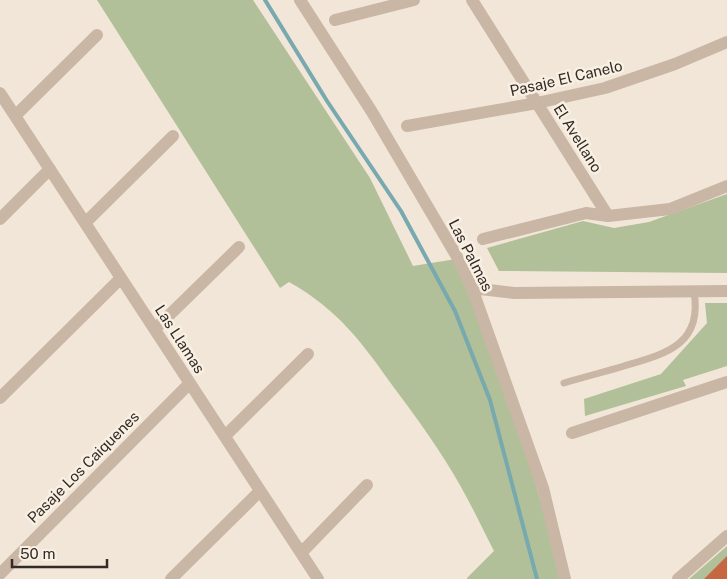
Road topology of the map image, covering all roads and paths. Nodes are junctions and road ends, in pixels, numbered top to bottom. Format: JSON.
{"nodes":[{"id":1,"x":300,"y":0,"type":"edge"},
{"id":2,"x":414,"y":0,"type":"edge"},
{"id":3,"x":472,"y":0,"type":"edge"},
{"id":4,"x":335,"y":20,"type":"dead end"},
{"id":5,"x":98,"y":35,"type":"dead end"},
{"id":6,"x":727,"y":42,"type":"edge"},
{"id":7,"x":0,"y":93,"type":"edge"},
{"id":8,"x":537,"y":103,"type":"junction"},
{"id":9,"x":0,"y":109,"type":"edge"},
{"id":10,"x":15,"y":116,"type":"junction"},
{"id":11,"x":407,"y":126,"type":"dead end"},
{"id":12,"x":173,"y":136,"type":"dead end"},
{"id":13,"x":50,"y":169,"type":"junction"},
{"id":14,"x":727,"y":186,"type":"edge"},
{"id":15,"x":608,"y":216,"type":"junction"},
{"id":16,"x":0,"y":219,"type":"edge"},
{"id":17,"x":85,"y":223,"type":"junction"},
{"id":18,"x":483,"y":239,"type":"dead end"},
{"id":19,"x":239,"y":247,"type":"dead end"},
{"id":20,"x":121,"y":278,"type":"junction"},
{"id":21,"x":472,"y":288,"type":"junction"},
{"id":22,"x":727,"y":291,"type":"edge"},
{"id":23,"x":694,"y":292,"type":"junction"},
{"id":24,"x":155,"y":329,"type":"junction"},
{"id":25,"x":308,"y":354,"type":"dead end"},
{"id":26,"x":727,"y":382,"type":"edge"},
{"id":27,"x":190,"y":383,"type":"junction"},
{"id":28,"x":564,"y":383,"type":"dead end"},
{"id":29,"x":0,"y":398,"type":"edge"},
{"id":30,"x":572,"y":433,"type":"dead end"},
{"id":31,"x":225,"y":436,"type":"junction"},
{"id":32,"x":367,"y":485,"type":"dead end"},
{"id":33,"x":260,"y":490,"type":"junction"},
{"id":34,"x":727,"y":536,"type":"edge"},
{"id":35,"x":301,"y":553,"type":"junction"},
{"id":36,"x":0,"y":574,"type":"edge"},
{"id":37,"x":171,"y":579,"type":"edge"},
{"id":38,"x":318,"y":579,"type":"edge"},
{"id":39,"x":565,"y":579,"type":"edge"},
{"id":40,"x":678,"y":579,"type":"edge"}],
"edges":[{"from":1,"to":21,"type":"street","name":"Las Palmas"},
{"from":2,"to":4,"type":"street"},
{"from":3,"to":8,"type":"street","name":"El Avellano"},
{"from":5,"to":10,"type":"street"},
{"from":6,"to":8,"type":"street","name":"Pasaje El Canelo"},
{"from":7,"to":10,"type":"street","name":"Las Llamas"},
{"from":8,"to":11,"type":"street","name":"Pasaje El Canelo"},
{"from":8,"to":15,"type":"street","name":"El Avellano"},
{"from":9,"to":10,"type":"street"},
{"from":10,"to":13,"type":"street","name":"Las Llamas"},
{"from":12,"to":17,"type":"street"},
{"from":13,"to":16,"type":"street"},
{"from":13,"to":17,"type":"street","name":"Las Llamas"},
{"from":14,"to":15,"type":"street"},
{"from":15,"to":18,"type":"street"},
{"from":17,"to":20,"type":"street","name":"Las Llamas"},
{"from":19,"to":24,"type":"street"},
{"from":20,"to":24,"type":"street","name":"Las Llamas"},
{"from":20,"to":29,"type":"street"},
{"from":21,"to":23,"type":"street"},
{"from":21,"to":39,"type":"street","name":"Las Palmas"},
{"from":22,"to":23,"type":"street"},
{"from":23,"to":28,"type":"lane"},
{"from":24,"to":27,"type":"street","name":"Las Llamas"},
{"from":25,"to":31,"type":"street"},
{"from":26,"to":30,"type":"street"},
{"from":27,"to":31,"type":"street","name":"Las Llamas"},
{"from":27,"to":36,"type":"street","name":"Pasaje Los Caiquenes"},
{"from":31,"to":33,"type":"street","name":"Las Llamas"},
{"from":32,"to":35,"type":"street"},
{"from":33,"to":35,"type":"street","name":"Las Llamas"},
{"from":33,"to":37,"type":"street"},
{"from":34,"to":40,"type":"street"},
{"from":35,"to":38,"type":"street","name":"Las Llamas"}]}
